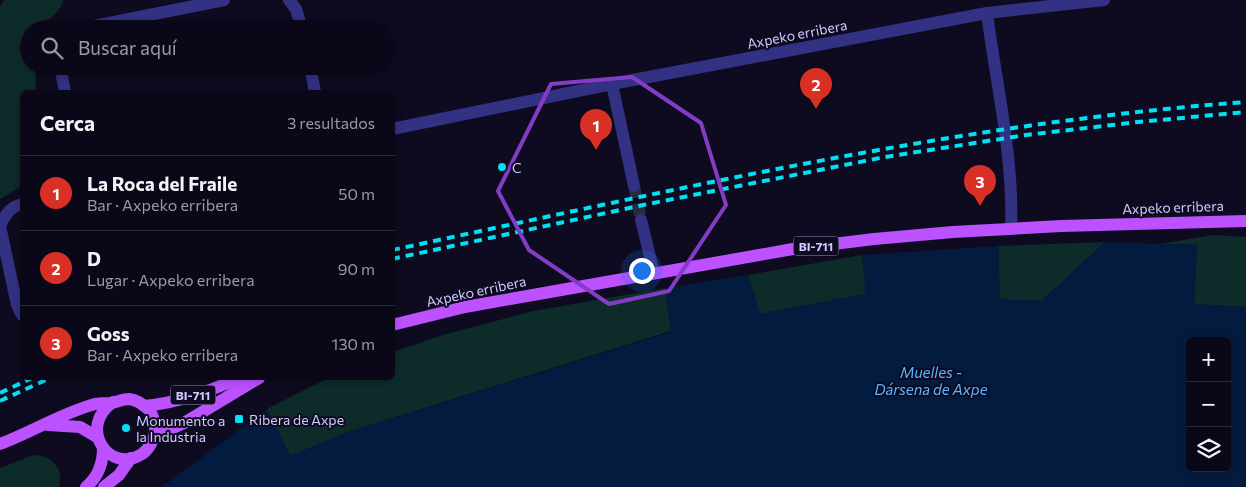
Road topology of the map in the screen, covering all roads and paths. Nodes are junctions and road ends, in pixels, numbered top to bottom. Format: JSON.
{"nodes":[{"id":1,"x":224,"y":0,"type":"edge"},
{"id":2,"x":289,"y":0,"type":"edge"},
{"id":3,"x":1104,"y":0,"type":"edge"},
{"id":4,"x":987,"y":14,"type":"junction"},
{"id":5,"x":123,"y":20,"type":"edge"},
{"id":6,"x":299,"y":20,"type":"edge"},
{"id":7,"x":62,"y":75,"type":"edge"},
{"id":8,"x":312,"y":75,"type":"edge"},
{"id":9,"x":612,"y":84,"type":"junction"},
{"id":10,"x":65,"y":90,"type":"edge"},
{"id":11,"x":315,"y":90,"type":"edge"},
{"id":12,"x":395,"y":128,"type":"edge"},
{"id":13,"x":634,"y":186,"type":"tunnel mouth"},
{"id":14,"x":20,"y":204,"type":"edge"},
{"id":15,"x":641,"y":220,"type":"tunnel mouth"},
{"id":16,"x":1246,"y":220,"type":"edge"},
{"id":17,"x":1011,"y":229,"type":"junction"},
{"id":18,"x":654,"y":273,"type":"junction"},
{"id":19,"x":20,"y":311,"type":"edge"},
{"id":20,"x":395,"y":324,"type":"edge"},
{"id":21,"x":235,"y":380,"type":"edge"},
{"id":22,"x":256,"y":380,"type":"edge"},
{"id":23,"x":113,"y":402,"type":"junction"},
{"id":24,"x":144,"y":406,"type":"junction"},
{"id":25,"x":46,"y":424,"type":"junction"},
{"id":26,"x":155,"y":436,"type":"junction"},
{"id":27,"x":100,"y":443,"type":"junction"},
{"id":28,"x":0,"y":444,"type":"edge"},
{"id":29,"x":131,"y":458,"type":"junction"},
{"id":30,"x":86,"y":487,"type":"edge"},
{"id":31,"x":104,"y":487,"type":"edge"}],
"edges":[{"from":1,"to":5,"type":"street"},
{"from":2,"to":6,"type":"street"},
{"from":3,"to":4,"type":"street","name":"Axpeko erribera"},
{"from":4,"to":9,"type":"street","name":"Axpeko erribera"},
{"from":4,"to":17,"type":"street"},
{"from":7,"to":10,"type":"street"},
{"from":8,"to":11,"type":"street"},
{"from":9,"to":12,"type":"street","name":"Axpeko erribera"},
{"from":9,"to":13,"type":"street"},
{"from":14,"to":19,"type":"street"},
{"from":15,"to":18,"type":"street"},
{"from":16,"to":17,"type":"main road","name":"Axpeko erribera","number":"BI-711"},
{"from":17,"to":18,"type":"main road","name":"Axpeko erribera","number":"BI-711"},
{"from":18,"to":20,"type":"main road","name":"Axpeko erribera","number":"BI-711"},
{"from":21,"to":24,"type":"main road","number":"BI-711"},
{"from":22,"to":26,"type":"main road","number":"BI-711"},
{"from":23,"to":24,"type":"main road","number":"BI-711"},
{"from":23,"to":25,"type":"main road"},
{"from":23,"to":27,"type":"main road"},
{"from":24,"to":26,"type":"main road"},
{"from":25,"to":27,"type":"main road"},
{"from":25,"to":28,"type":"main road"},
{"from":26,"to":29,"type":"main road","number":"BI-711"},
{"from":27,"to":29,"type":"main road"},
{"from":27,"to":30,"type":"main road"},
{"from":29,"to":31,"type":"main road","number":"BI-711"}]}
